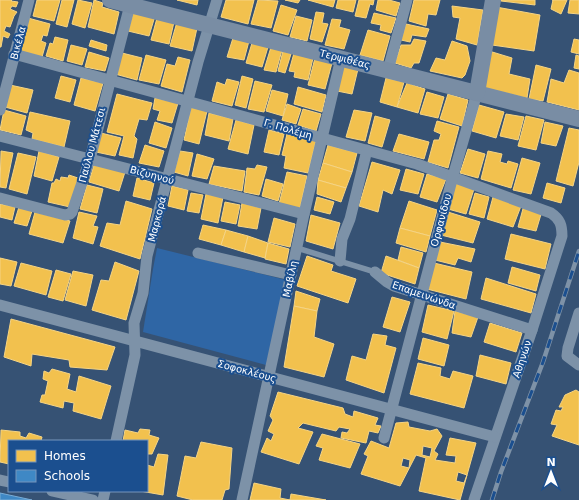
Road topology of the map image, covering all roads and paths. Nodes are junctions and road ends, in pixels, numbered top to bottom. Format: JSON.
{"nodes":[{"id":1,"x":29,"y":0,"type":"edge"},
{"id":2,"x":110,"y":0,"type":"edge"},
{"id":3,"x":217,"y":0,"type":"edge"},
{"id":4,"x":407,"y":0,"type":"edge"},
{"id":5,"x":493,"y":0,"type":"edge"},
{"id":6,"x":130,"y":5,"type":"junction"},
{"id":7,"x":209,"y":25,"type":"junction"},
{"id":8,"x":14,"y":54,"type":"junction"},
{"id":9,"x":341,"y":58,"type":"junction"},
{"id":10,"x":388,"y":70,"type":"junction"},
{"id":11,"x":110,"y":80,"type":"junction"},
{"id":12,"x":477,"y":92,"type":"junction"},
{"id":13,"x":188,"y":101,"type":"junction"},
{"id":14,"x":0,"y":110,"type":"edge"},
{"id":15,"x":579,"y":119,"type":"edge"},
{"id":16,"x":0,"y":136,"type":"edge"},
{"id":17,"x":322,"y":138,"type":"junction"},
{"id":18,"x":367,"y":150,"type":"junction"},
{"id":19,"x":90,"y":159,"type":"junction"},
{"id":20,"x":453,"y":176,"type":"junction"},
{"id":21,"x":167,"y":179,"type":"junction"},
{"id":22,"x":0,"y":198,"type":"edge"},
{"id":23,"x":304,"y":214,"type":"junction"},
{"id":24,"x":557,"y":217,"type":"joint"},
{"id":25,"x":297,"y":248,"type":"junction"},
{"id":26,"x":198,"y":253,"type":"dead end"},
{"id":27,"x":340,"y":261,"type":"junction"},
{"id":28,"x":375,"y":272,"type":"joint"},
{"id":29,"x":291,"y":275,"type":"junction"},
{"id":30,"x":421,"y":294,"type":"junction"},
{"id":31,"x":0,"y":307,"type":"edge"},
{"id":32,"x":579,"y":313,"type":"edge"},
{"id":33,"x":532,"y":330,"type":"junction"},
{"id":34,"x":134,"y":341,"type":"junction"},
{"id":35,"x":579,"y":365,"type":"edge"},
{"id":36,"x":270,"y":377,"type":"junction"},
{"id":37,"x":392,"y":409,"type":"junction"},
{"id":38,"x":495,"y":437,"type":"junction"},
{"id":39,"x":384,"y":438,"type":"dead end"},
{"id":40,"x":116,"y":440,"type":"edge"},
{"id":41,"x":57,"y":492,"type":"edge"},
{"id":42,"x":93,"y":500,"type":"edge"},
{"id":43,"x":242,"y":500,"type":"edge"},
{"id":44,"x":474,"y":500,"type":"edge"}],
"edges":[{"from":1,"to":8,"type":"street","name":"Βικέλα"},
{"from":2,"to":6,"type":"street","name":"Τερψιθέας"},
{"from":3,"to":7,"type":"street","name":"Μαρκορά"},
{"from":4,"to":10,"type":"street"},
{"from":5,"to":12,"type":"street","name":"Ορφανίδου"},
{"from":6,"to":7,"type":"street","name":"Τερψιθέας"},
{"from":6,"to":11,"type":"street","name":"Παύλου Μάτεσι"},
{"from":7,"to":9,"type":"street","name":"Τερψιθέας"},
{"from":7,"to":13,"type":"street","name":"Μαρκορά"},
{"from":8,"to":11,"type":"street","name":"Γ. Πολέμη"},
{"from":8,"to":14,"type":"street","name":"Βικέλα"},
{"from":9,"to":10,"type":"street","name":"Τερψιθέας"},
{"from":9,"to":17,"type":"street","name":"Μαβίλη"},
{"from":10,"to":12,"type":"street","name":"Τερψιθέας"},
{"from":11,"to":13,"type":"street","name":"Γ. Πολέμη"},
{"from":11,"to":19,"type":"street","name":"Παύλου Μάτεσι"},
{"from":12,"to":15,"type":"street","name":"Τερψιθέας"},
{"from":12,"to":20,"type":"street","name":"Ορφανίδου"},
{"from":13,"to":17,"type":"street","name":"Γ. Πολέμη"},
{"from":13,"to":21,"type":"street","name":"Μαρκορά"},
{"from":16,"to":19,"type":"street","name":"Βιζυηνού"},
{"from":17,"to":18,"type":"street","name":"Γ. Πολέμη"},
{"from":17,"to":23,"type":"street","name":"Μαβίλη"},
{"from":18,"to":20,"type":"street","name":"Γ. Πολέμη"},
{"from":18,"to":27,"type":"street"},
{"from":19,"to":21,"type":"street","name":"Βιζυηνού"},
{"from":19,"to":22,"type":"street","name":"Παύλου Μάτεσι"},
{"from":20,"to":24,"type":"street","name":"Γ. Πολέμη"},
{"from":20,"to":30,"type":"street","name":"Ορφανίδου"},
{"from":21,"to":23,"type":"street","name":"Βιζυηνού"},
{"from":21,"to":34,"type":"street","name":"Μαρκορά"},
{"from":23,"to":25,"type":"street","name":"Μαβίλη"},
{"from":24,"to":33,"type":"street","name":"Αθηνών"},
{"from":25,"to":27,"type":"lane","name":"Επαμεινώνδα"},
{"from":25,"to":29,"type":"street","name":"Μαβίλη"},
{"from":26,"to":29,"type":"street"},
{"from":27,"to":28,"type":"lane","name":"Επαμεινώνδα"},
{"from":28,"to":30,"type":"street","name":"Επαμεινώνδα"},
{"from":29,"to":36,"type":"street","name":"Μαβίλη"},
{"from":30,"to":33,"type":"street","name":"Επαμεινώνδα"},
{"from":30,"to":37,"type":"street","name":"Ορφανίδου"},
{"from":31,"to":34,"type":"street","name":"Σοφοκλέους"},
{"from":32,"to":35,"type":"street"},
{"from":33,"to":38,"type":"street","name":"Αθηνών"},
{"from":34,"to":36,"type":"street","name":"Σοφοκλέους"},
{"from":34,"to":40,"type":"street","name":"Μαρκορά"},
{"from":36,"to":37,"type":"street","name":"Σοφοκλέους"},
{"from":36,"to":43,"type":"street","name":"Μαβίλη"},
{"from":37,"to":38,"type":"street","name":"Σοφοκλέους"},
{"from":37,"to":39,"type":"street","name":"Ορφανίδου"},
{"from":38,"to":44,"type":"street","name":"Αθηνών"},
{"from":41,"to":42,"type":"street"}]}
